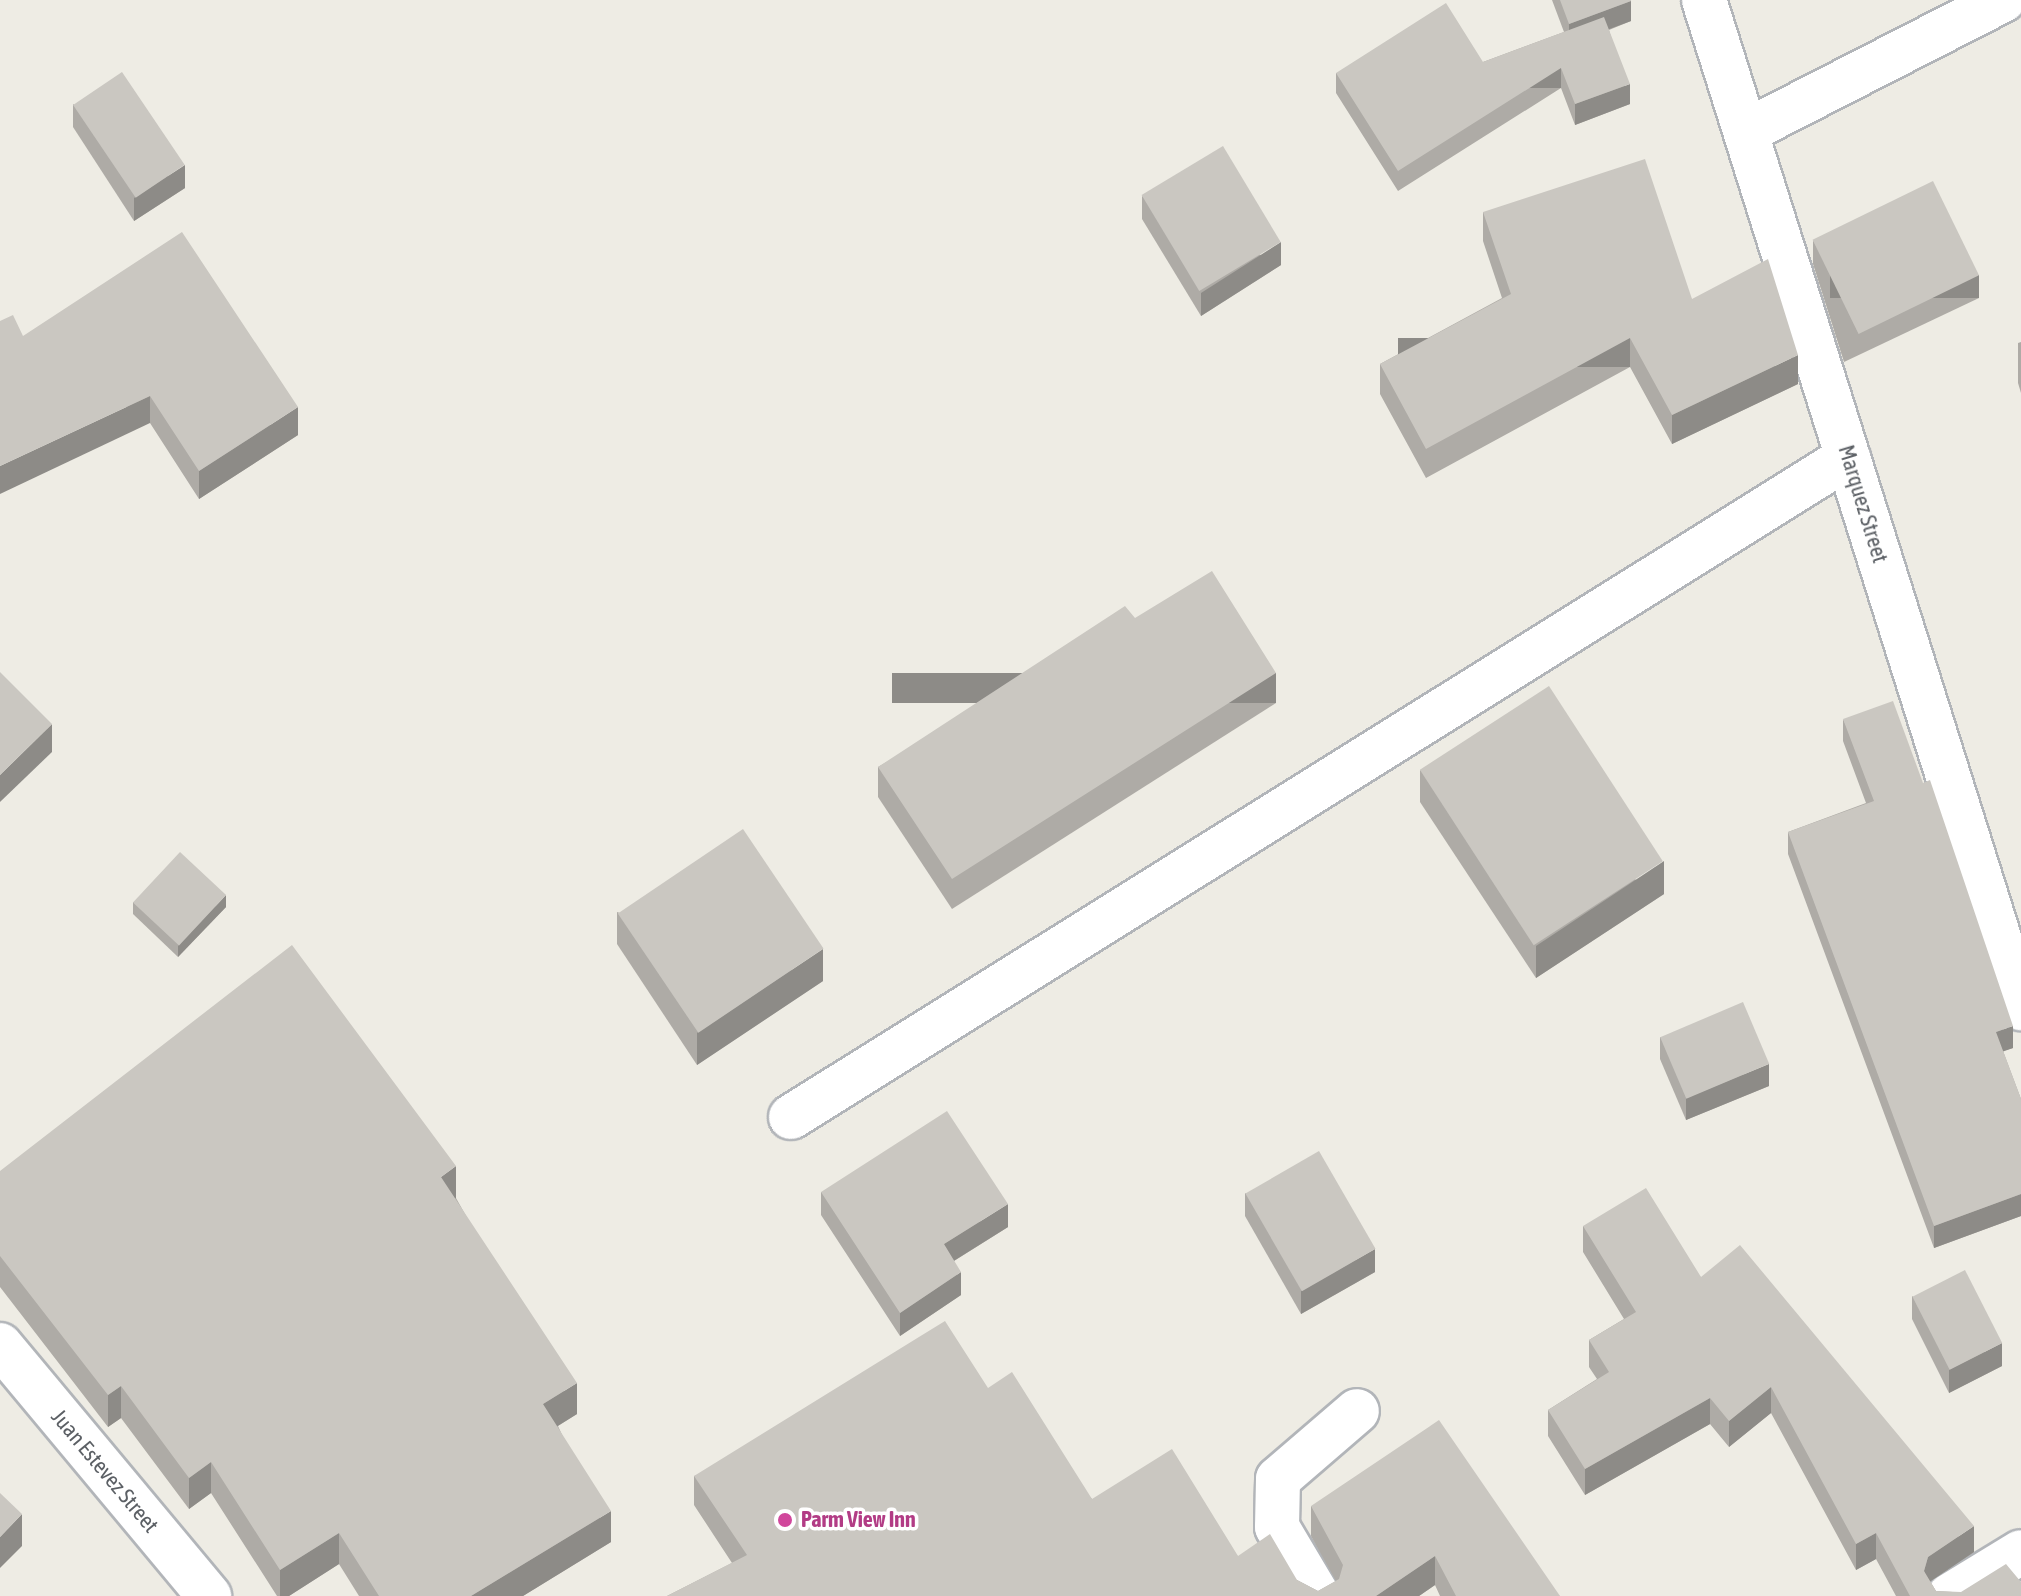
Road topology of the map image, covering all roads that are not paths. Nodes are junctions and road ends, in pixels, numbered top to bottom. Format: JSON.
{"nodes":[{"id":1,"x":1704,"y":0,"type":"edge"},
{"id":2,"x":2003,"y":0,"type":"edge"},
{"id":3,"x":1747,"y":131,"type":"junction"},
{"id":4,"x":1848,"y":457,"type":"junction"},
{"id":5,"x":2021,"y":1008,"type":"edge"},
{"id":6,"x":791,"y":1117,"type":"dead end"},
{"id":7,"x":0,"y":1345,"type":"edge"},
{"id":8,"x":1357,"y":1411,"type":"dead end"},
{"id":9,"x":2021,"y":1552,"type":"edge"},
{"id":10,"x":209,"y":1596,"type":"edge"},
{"id":11,"x":1318,"y":1596,"type":"edge"},
{"id":12,"x":1949,"y":1596,"type":"edge"}],
"edges":[{"from":1,"to":3,"type":"street","name":"Marquez Street"},
{"from":2,"to":3,"type":"street"},
{"from":3,"to":4,"type":"street","name":"Marquez Street"},
{"from":4,"to":5,"type":"street","name":"Marquez Street"},
{"from":4,"to":6,"type":"street"},
{"from":7,"to":10,"type":"street","name":"Juan Estevez Street"},
{"from":8,"to":11,"type":"street"},
{"from":9,"to":12,"type":"street"}]}
